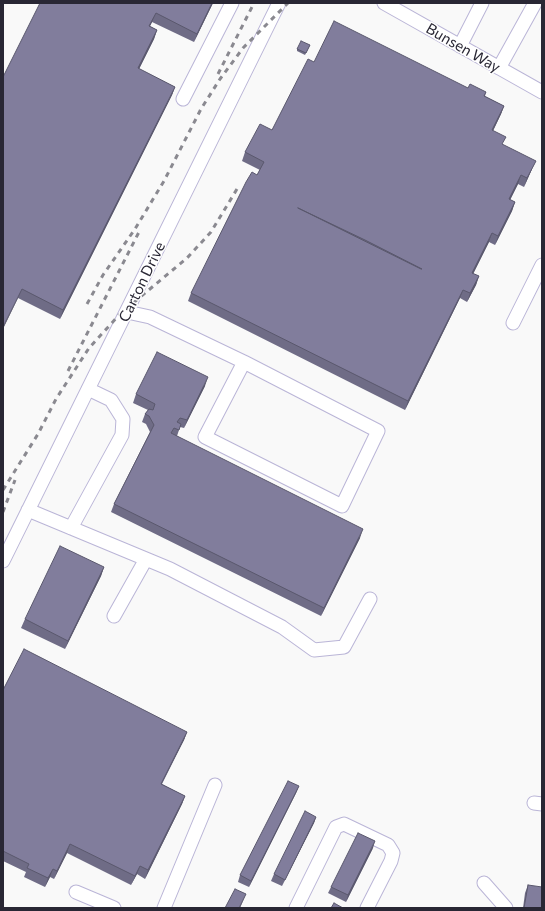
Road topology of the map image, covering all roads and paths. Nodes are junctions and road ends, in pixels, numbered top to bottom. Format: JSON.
{"nodes":[{"id":1,"x":232,"y":3,"type":"edge"},
{"id":2,"x":279,"y":3,"type":"edge"},
{"id":3,"x":384,"y":3,"type":"edge"},
{"id":4,"x":481,"y":3,"type":"edge"},
{"id":5,"x":535,"y":3,"type":"edge"},
{"id":6,"x":460,"y":46,"type":"junction"},
{"id":7,"x":499,"y":68,"type":"junction"},
{"id":8,"x":542,"y":92,"type":"edge"},
{"id":9,"x":183,"y":99,"type":"dead end"},
{"id":10,"x":542,"y":265,"type":"edge"},
{"id":11,"x":127,"y":312,"type":"junction"},
{"id":12,"x":513,"y":322,"type":"dead end"},
{"id":13,"x":244,"y":362,"type":"junction"},
{"id":14,"x":88,"y":389,"type":"junction"},
{"id":15,"x":28,"y":510,"type":"junction"},
{"id":16,"x":71,"y":528,"type":"junction"},
{"id":17,"x":146,"y":559,"type":"junction"},
{"id":18,"x":3,"y":560,"type":"edge"},
{"id":19,"x":370,"y":599,"type":"dead end"},
{"id":20,"x":114,"y":616,"type":"dead end"},
{"id":21,"x":215,"y":785,"type":"dead end"},
{"id":22,"x":484,"y":883,"type":"dead end"},
{"id":23,"x":76,"y":892,"type":"dead end"},
{"id":24,"x":114,"y":908,"type":"edge"},
{"id":25,"x":164,"y":908,"type":"edge"},
{"id":26,"x":296,"y":908,"type":"edge"},
{"id":27,"x":367,"y":908,"type":"edge"},
{"id":28,"x":506,"y":908,"type":"edge"}],
"edges":[{"from":1,"to":9,"type":"street"},
{"from":2,"to":11,"type":"street","name":"Carton Drive"},
{"from":3,"to":6,"type":"street","name":"Bunsen Way"},
{"from":4,"to":6,"type":"street"},
{"from":5,"to":7,"type":"street"},
{"from":6,"to":7,"type":"street","name":"Bunsen Way"},
{"from":7,"to":8,"type":"street","name":"Bunsen Way"},
{"from":10,"to":12,"type":"street"},
{"from":11,"to":13,"type":"street"},
{"from":11,"to":14,"type":"street","name":"Carton Drive"},
{"from":13,"to":13,"type":"street"},
{"from":14,"to":15,"type":"street","name":"Carton Drive"},
{"from":14,"to":16,"type":"street"},
{"from":15,"to":16,"type":"street"},
{"from":15,"to":18,"type":"street","name":"Carton Drive"},
{"from":16,"to":17,"type":"street"},
{"from":17,"to":19,"type":"street"},
{"from":17,"to":20,"type":"street"},
{"from":21,"to":25,"type":"street"},
{"from":22,"to":28,"type":"street"},
{"from":23,"to":24,"type":"street"},
{"from":26,"to":27,"type":"street"}]}
